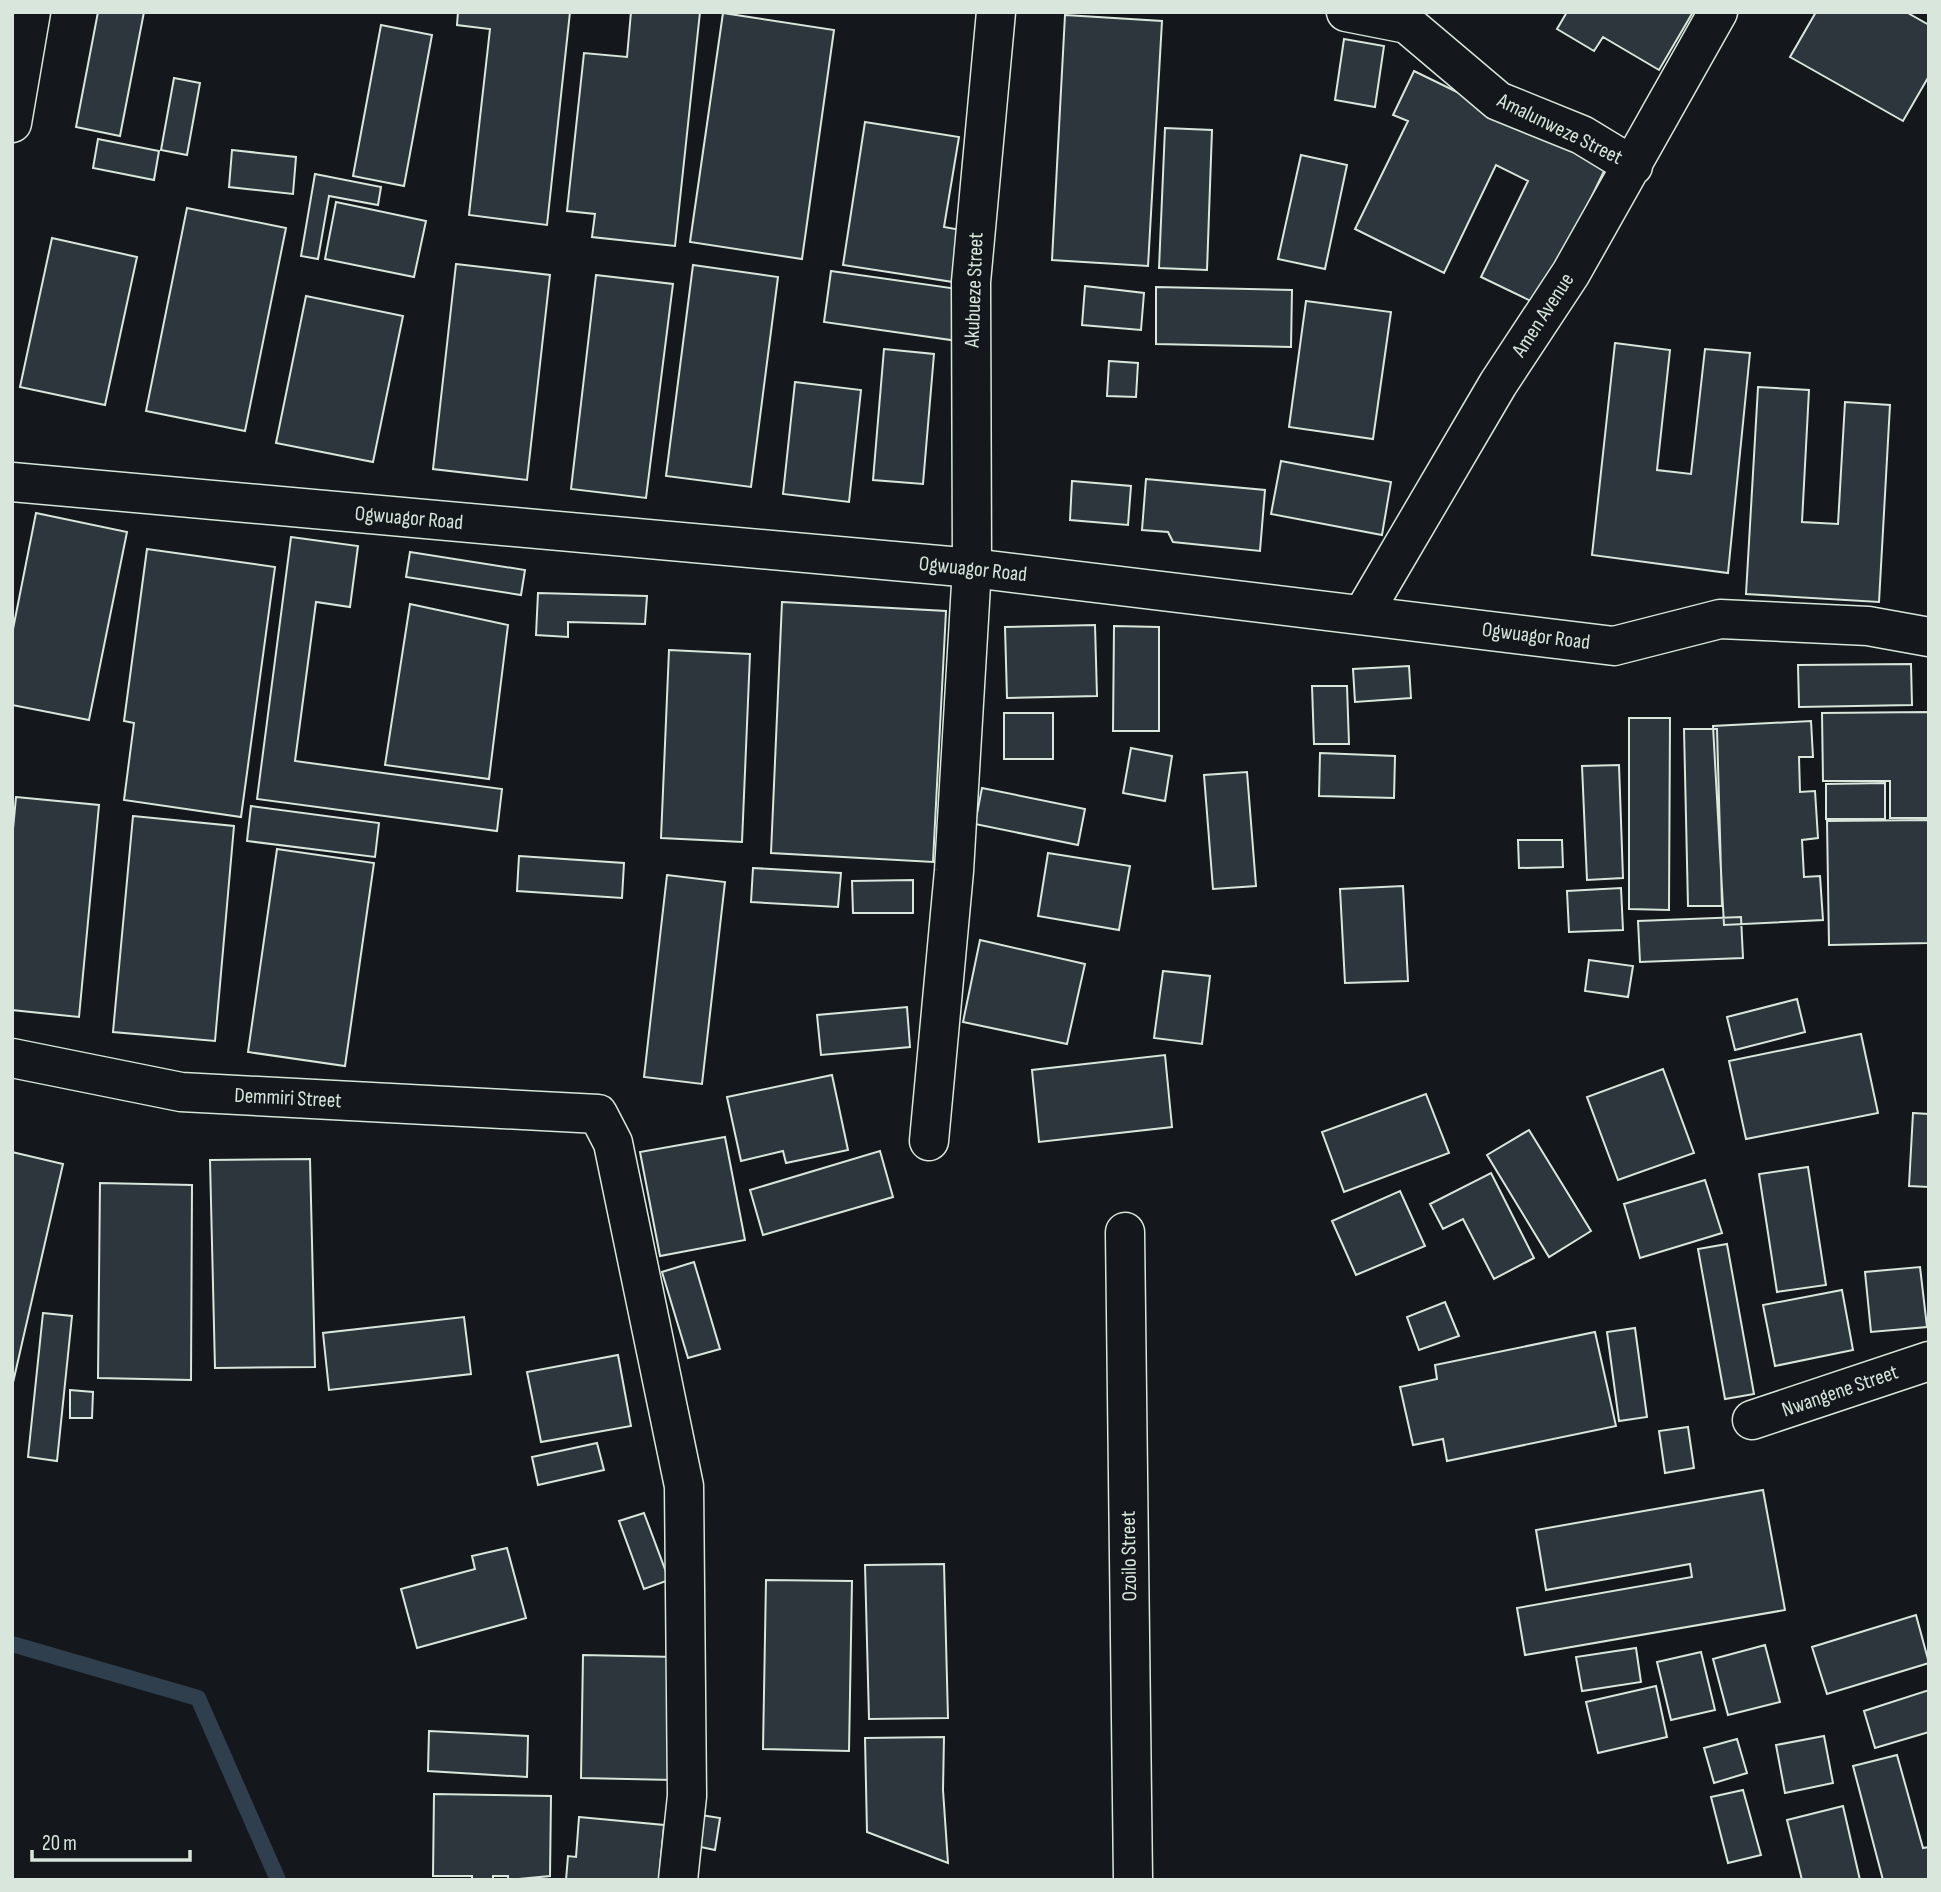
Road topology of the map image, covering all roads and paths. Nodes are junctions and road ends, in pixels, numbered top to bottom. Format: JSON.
{"nodes":[{"id":1,"x":31,"y":12,"type":"edge"},
{"id":2,"x":996,"y":12,"type":"edge"},
{"id":3,"x":1346,"y":12,"type":"edge"},
{"id":4,"x":1718,"y":12,"type":"edge"},
{"id":5,"x":12,"y":123,"type":"edge"},
{"id":6,"x":1633,"y":166,"type":"junction"},
{"id":7,"x":12,"y":482,"type":"edge"},
{"id":8,"x":972,"y":568,"type":"junction"},
{"id":9,"x":1363,"y":614,"type":"junction"},
{"id":10,"x":1929,"y":637,"type":"edge"},
{"id":11,"x":12,"y":1058,"type":"edge"},
{"id":12,"x":929,"y":1141,"type":"dead end"},
{"id":13,"x":1125,"y":1232,"type":"dead end"},
{"id":14,"x":1929,"y":1361,"type":"edge"},
{"id":15,"x":1752,"y":1420,"type":"dead end"},
{"id":16,"x":678,"y":1880,"type":"edge"},
{"id":17,"x":1133,"y":1880,"type":"edge"}],
"edges":[{"from":1,"to":5,"type":"street"},
{"from":2,"to":8,"type":"street","name":"Akubueze Street"},
{"from":3,"to":6,"type":"street","name":"Amalunweze Street"},
{"from":4,"to":6,"type":"street","name":"Amen Avenue"},
{"from":6,"to":9,"type":"street","name":"Amen Avenue"},
{"from":7,"to":8,"type":"street","name":"Ogwuagor Road"},
{"from":8,"to":9,"type":"street","name":"Ogwuagor Road"},
{"from":8,"to":12,"type":"street","name":"Akubueze Street"},
{"from":9,"to":10,"type":"street","name":"Ogwuagor Road"},
{"from":11,"to":16,"type":"street","name":"Demmiri Street"},
{"from":13,"to":17,"type":"street","name":"Ozoilo Street"},
{"from":14,"to":15,"type":"street","name":"Nwangene Street"}]}
